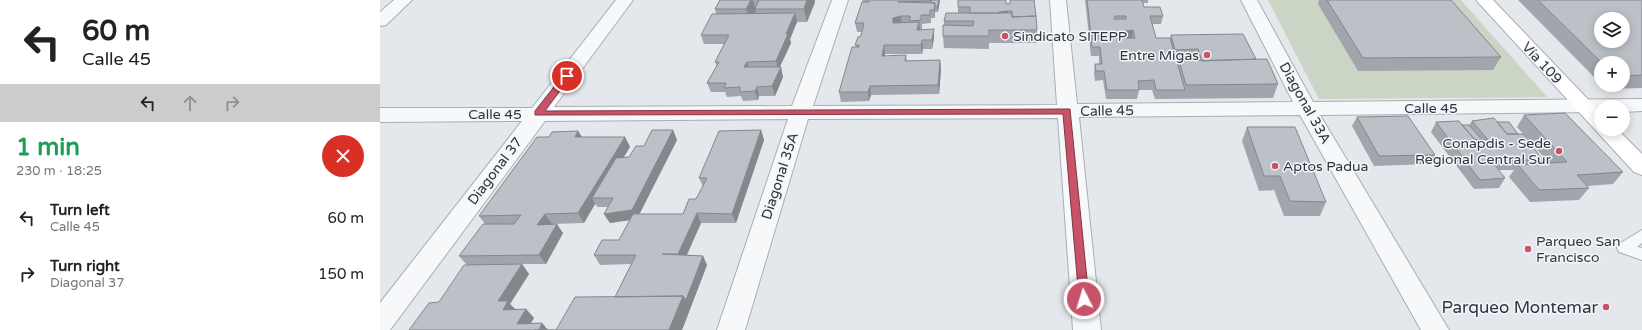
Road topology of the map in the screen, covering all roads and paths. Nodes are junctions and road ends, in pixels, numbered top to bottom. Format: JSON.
{"nodes":[{"id":1,"x":404,"y":0,"type":"edge"},
{"id":2,"x":625,"y":0,"type":"edge"},
{"id":3,"x":840,"y":0,"type":"edge"},
{"id":4,"x":1058,"y":0,"type":"edge"},
{"id":5,"x":1249,"y":0,"type":"edge"},
{"id":6,"x":1484,"y":0,"type":"edge"},
{"id":7,"x":380,"y":21,"type":"edge"},
{"id":8,"x":1642,"y":105,"type":"edge"},
{"id":9,"x":1584,"y":107,"type":"junction"},
{"id":10,"x":1306,"y":108,"type":"junction"},
{"id":11,"x":1067,"y":111,"type":"junction"},
{"id":12,"x":538,"y":113,"type":"junction"},
{"id":13,"x":800,"y":113,"type":"junction"},
{"id":14,"x":380,"y":115,"type":"edge"},
{"id":15,"x":1594,"y":118,"type":"edge"},
{"id":16,"x":1612,"y":136,"type":"edge"},
{"id":17,"x":1642,"y":167,"type":"edge"},
{"id":18,"x":1642,"y":236,"type":"edge"},
{"id":19,"x":1642,"y":254,"type":"edge"},
{"id":20,"x":380,"y":323,"type":"edge"},
{"id":21,"x":731,"y":330,"type":"edge"},
{"id":22,"x":1087,"y":330,"type":"edge"},
{"id":23,"x":1435,"y":330,"type":"edge"}],
"edges":[{"from":1,"to":7,"type":"street"},
{"from":2,"to":12,"type":"street","name":"Diagonal 37"},
{"from":3,"to":13,"type":"street","name":"Diagonal 35A"},
{"from":4,"to":11,"type":"street"},
{"from":5,"to":10,"type":"street","name":"Diagonal 33A"},
{"from":6,"to":9,"type":"main road","name":"Vía 109"},
{"from":8,"to":9,"type":"street","name":"Calle 45"},
{"from":9,"to":10,"type":"street","name":"Calle 45"},
{"from":9,"to":15,"type":"main road","name":"Vía 109"},
{"from":10,"to":11,"type":"street","name":"Calle 45"},
{"from":10,"to":23,"type":"street","name":"Diagonal 33A"},
{"from":11,"to":13,"type":"street","name":"Calle 45"},
{"from":11,"to":22,"type":"street"},
{"from":12,"to":13,"type":"street","name":"Calle 45"},
{"from":12,"to":14,"type":"street","name":"Calle 45"},
{"from":12,"to":20,"type":"street","name":"Diagonal 37"},
{"from":13,"to":21,"type":"street","name":"Diagonal 35A"},
{"from":16,"to":17,"type":"main road"},
{"from":18,"to":19,"type":"lane"}]}
